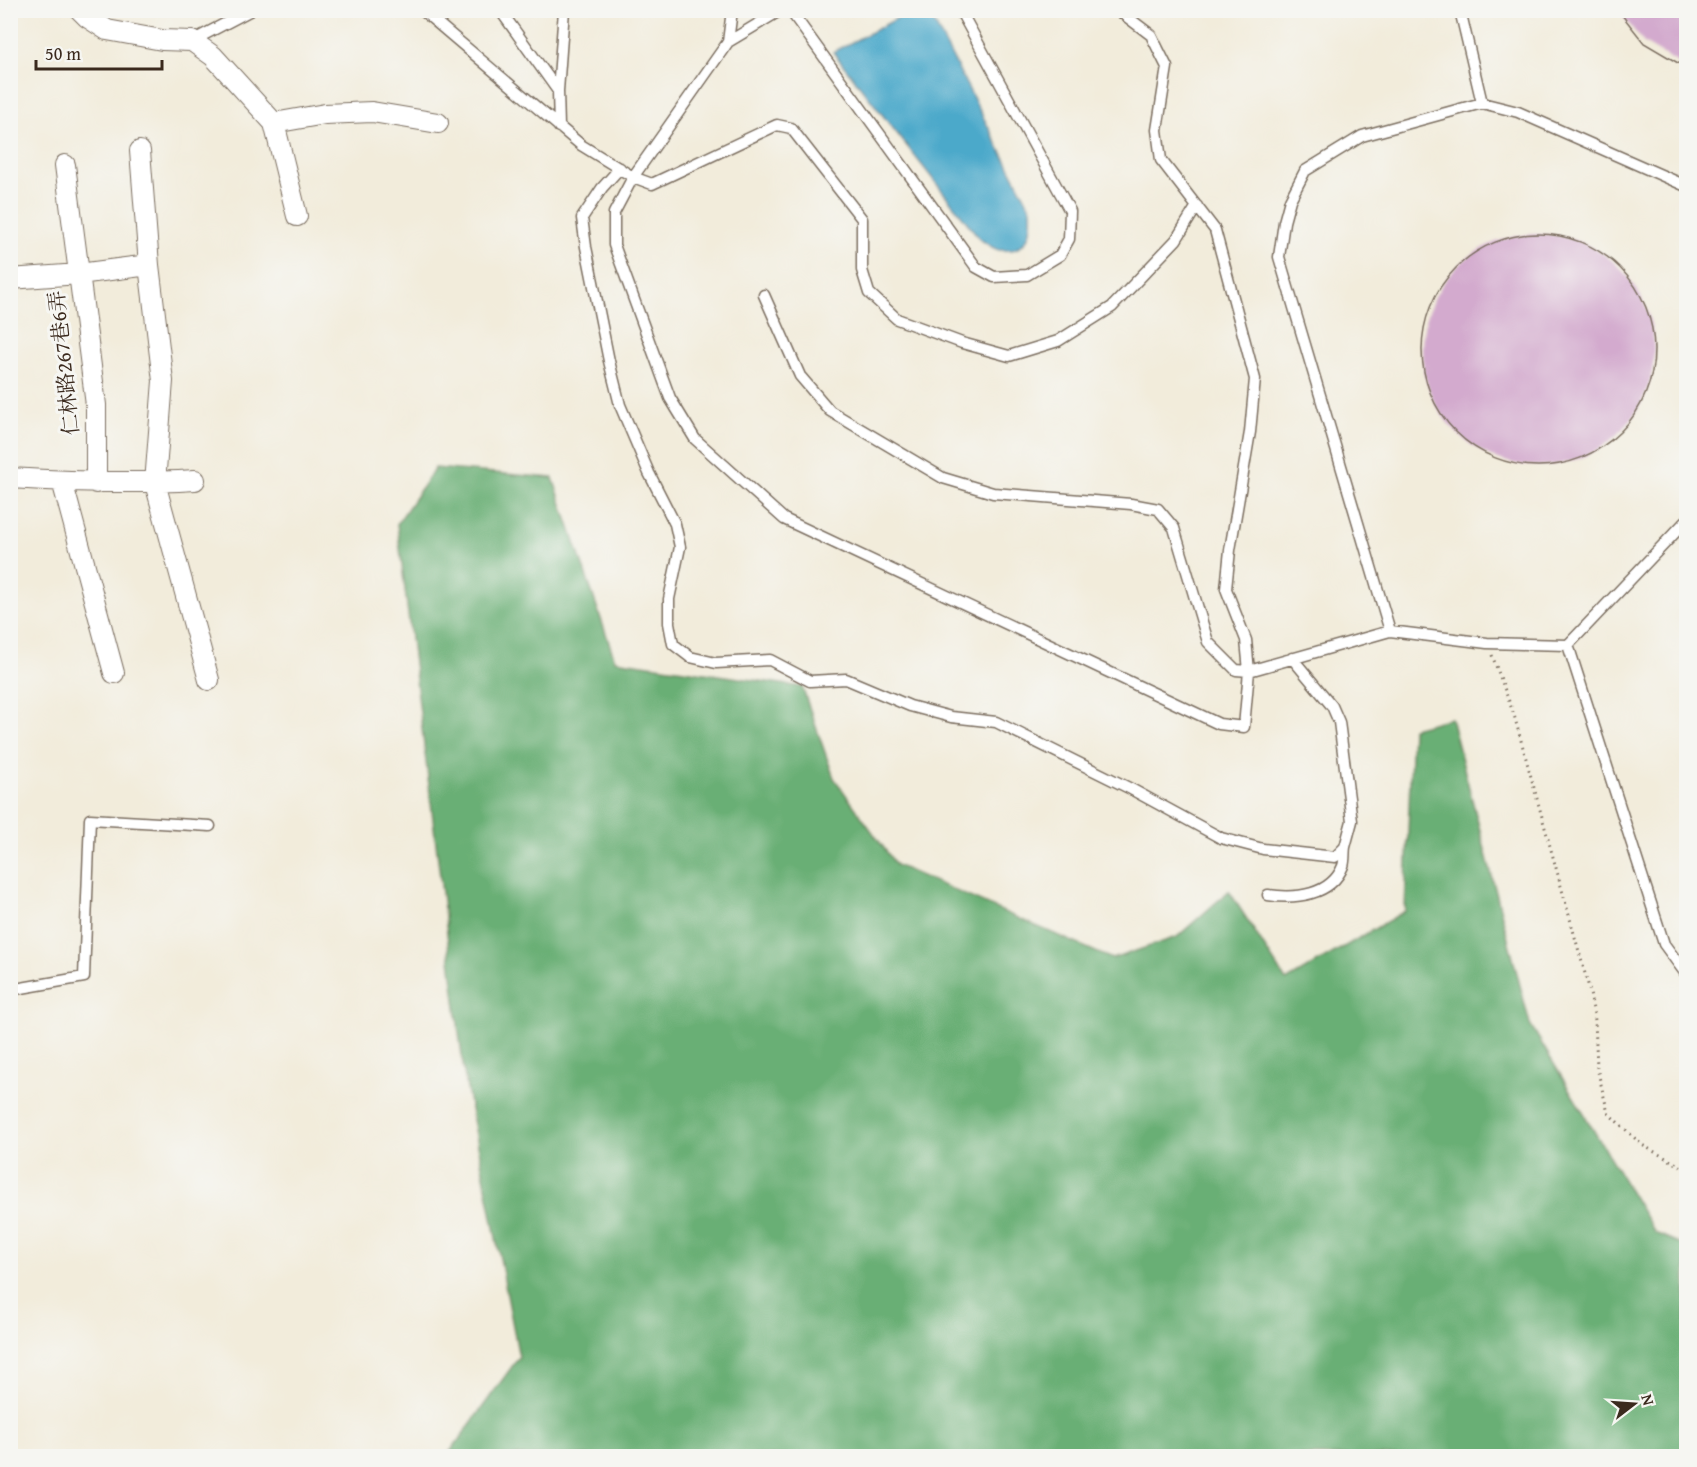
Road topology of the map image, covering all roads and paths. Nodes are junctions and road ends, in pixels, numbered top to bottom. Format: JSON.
{"nodes":[{"id":1,"x":80,"y":10,"type":"edge"},
{"id":2,"x":251,"y":10,"type":"edge"},
{"id":3,"x":422,"y":10,"type":"edge"},
{"id":4,"x":500,"y":10,"type":"edge"},
{"id":5,"x":564,"y":10,"type":"edge"},
{"id":6,"x":732,"y":10,"type":"edge"},
{"id":7,"x":781,"y":10,"type":"edge"},
{"id":8,"x":790,"y":10,"type":"edge"},
{"id":9,"x":960,"y":10,"type":"edge"},
{"id":10,"x":1118,"y":10,"type":"edge"},
{"id":11,"x":1460,"y":10,"type":"edge"},
{"id":12,"x":192,"y":41,"type":"junction"},
{"id":13,"x":728,"y":42,"type":"junction"},
{"id":14,"x":558,"y":91,"type":"junction"},
{"id":15,"x":1482,"y":103,"type":"junction"},
{"id":16,"x":274,"y":123,"type":"junction"},
{"id":17,"x":438,"y":123,"type":"dead end"},
{"id":18,"x":559,"y":127,"type":"junction"},
{"id":19,"x":140,"y":151,"type":"dead end"},
{"id":20,"x":65,"y":165,"type":"dead end"},
{"id":21,"x":620,"y":168,"type":"junction"},
{"id":22,"x":633,"y":177,"type":"junction"},
{"id":23,"x":1686,"y":186,"type":"edge"},
{"id":24,"x":1197,"y":206,"type":"junction"},
{"id":25,"x":297,"y":216,"type":"dead end"},
{"id":26,"x":149,"y":265,"type":"junction"},
{"id":27,"x":79,"y":274,"type":"junction"},
{"id":28,"x":10,"y":279,"type":"edge"},
{"id":29,"x":764,"y":295,"type":"dead end"},
{"id":30,"x":10,"y":478,"type":"edge"},
{"id":31,"x":195,"y":480,"type":"dead end"},
{"id":32,"x":62,"y":481,"type":"junction"},
{"id":33,"x":96,"y":483,"type":"junction"},
{"id":34,"x":155,"y":483,"type":"junction"},
{"id":35,"x":1686,"y":521,"type":"edge"},
{"id":36,"x":1390,"y":631,"type":"junction"},
{"id":37,"x":1487,"y":643,"type":"junction"},
{"id":38,"x":1568,"y":645,"type":"junction"},
{"id":39,"x":1292,"y":658,"type":"junction"},
{"id":40,"x":1249,"y":671,"type":"junction"},
{"id":41,"x":114,"y":673,"type":"dead end"},
{"id":42,"x":209,"y":680,"type":"dead end"},
{"id":43,"x":210,"y":826,"type":"dead end"},
{"id":44,"x":1345,"y":847,"type":"junction"},
{"id":45,"x":1268,"y":895,"type":"dead end"},
{"id":46,"x":1686,"y":974,"type":"edge"},
{"id":47,"x":10,"y":990,"type":"edge"},
{"id":48,"x":1686,"y":1168,"type":"edge"}],
"edges":[{"from":1,"to":12,"type":"street"},
{"from":2,"to":12,"type":"lane"},
{"from":3,"to":18,"type":"lane"},
{"from":4,"to":14,"type":"lane"},
{"from":5,"to":14,"type":"lane"},
{"from":6,"to":13,"type":"lane"},
{"from":7,"to":13,"type":"lane"},
{"from":8,"to":9,"type":"lane"},
{"from":10,"to":24,"type":"lane"},
{"from":11,"to":15,"type":"lane"},
{"from":12,"to":16,"type":"street"},
{"from":13,"to":22,"type":"lane"},
{"from":14,"to":18,"type":"lane"},
{"from":15,"to":23,"type":"lane"},
{"from":15,"to":36,"type":"lane"},
{"from":16,"to":17,"type":"street"},
{"from":16,"to":25,"type":"street"},
{"from":18,"to":21,"type":"lane"},
{"from":19,"to":26,"type":"street"},
{"from":20,"to":27,"type":"street","name":"仁林路267巷6弄"},
{"from":21,"to":22,"type":"lane"},
{"from":21,"to":44,"type":"lane"},
{"from":22,"to":24,"type":"lane"},
{"from":22,"to":40,"type":"lane"},
{"from":24,"to":40,"type":"lane"},
{"from":26,"to":27,"type":"street"},
{"from":26,"to":34,"type":"street"},
{"from":27,"to":28,"type":"street"},
{"from":27,"to":33,"type":"street","name":"仁林路267巷6弄"},
{"from":29,"to":40,"type":"lane"},
{"from":30,"to":32,"type":"street"},
{"from":31,"to":34,"type":"street"},
{"from":32,"to":33,"type":"street"},
{"from":32,"to":41,"type":"street"},
{"from":33,"to":34,"type":"street"},
{"from":34,"to":42,"type":"street"},
{"from":35,"to":38,"type":"lane"},
{"from":36,"to":37,"type":"lane"},
{"from":36,"to":39,"type":"lane"},
{"from":37,"to":38,"type":"lane"},
{"from":37,"to":48,"type":"path"},
{"from":38,"to":46,"type":"lane"},
{"from":39,"to":40,"type":"lane"},
{"from":39,"to":44,"type":"lane"},
{"from":43,"to":47,"type":"lane"},
{"from":44,"to":45,"type":"lane"}]}
